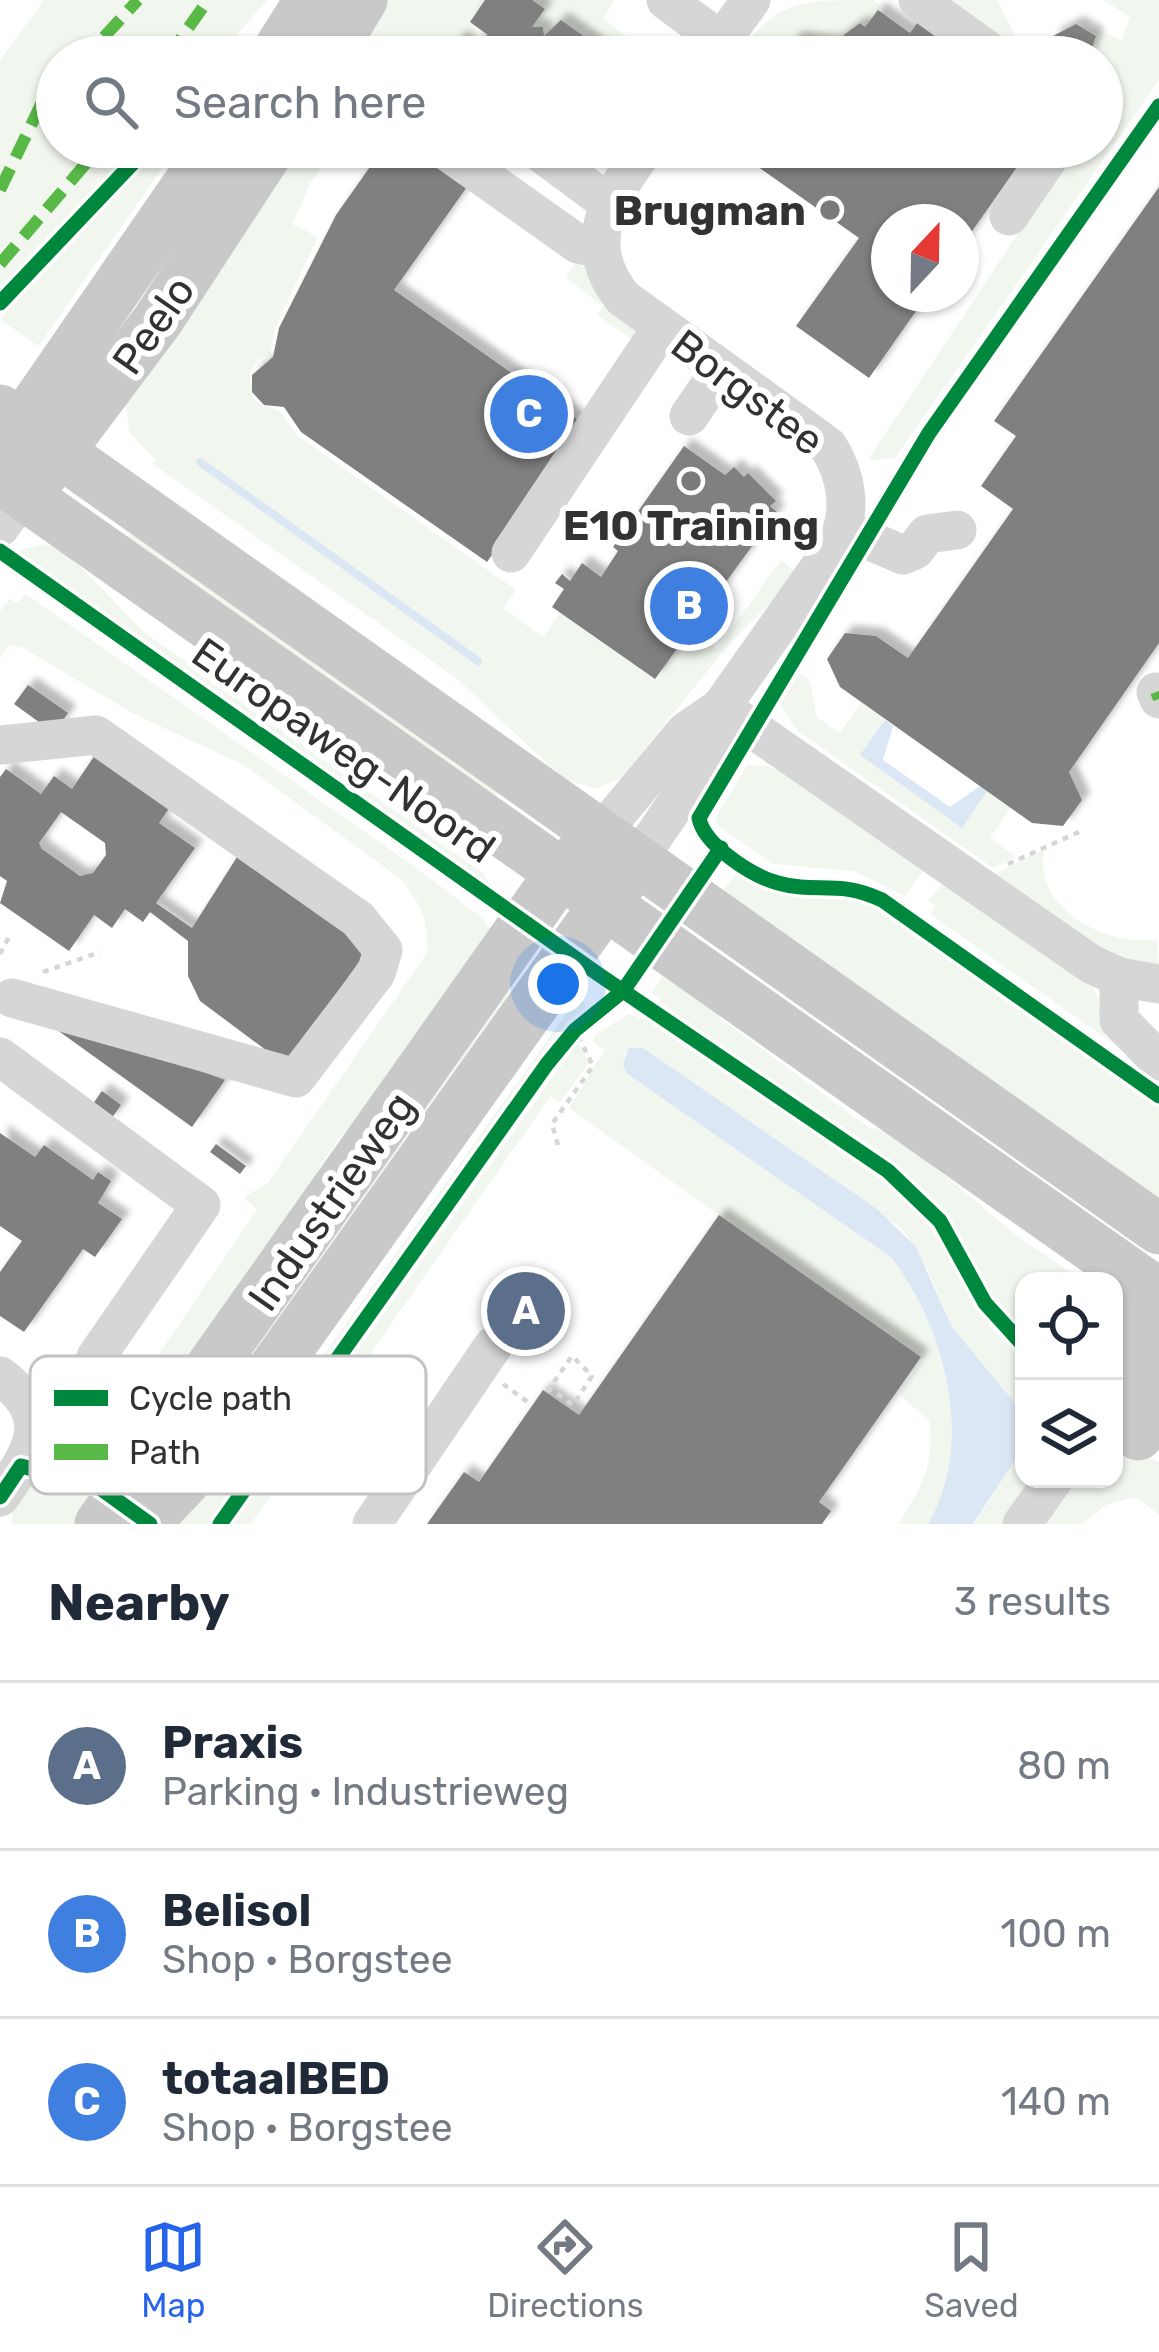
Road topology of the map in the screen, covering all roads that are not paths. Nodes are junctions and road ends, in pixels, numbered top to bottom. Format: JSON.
{"nodes":[{"id":1,"x":310,"y":0,"type":"edge"},
{"id":2,"x":362,"y":0,"type":"edge"},
{"id":3,"x":666,"y":0,"type":"edge"},
{"id":4,"x":751,"y":0,"type":"edge"},
{"id":5,"x":918,"y":0,"type":"edge"},
{"id":6,"x":287,"y":36,"type":"edge"},
{"id":7,"x":340,"y":36,"type":"edge"},
{"id":8,"x":702,"y":36,"type":"edge"},
{"id":9,"x":725,"y":36,"type":"edge"},
{"id":10,"x":969,"y":36,"type":"edge"},
{"id":11,"x":200,"y":168,"type":"edge"},
{"id":12,"x":253,"y":168,"type":"edge"},
{"id":13,"x":471,"y":168,"type":"edge"},
{"id":14,"x":562,"y":168,"type":"edge"},
{"id":15,"x":631,"y":168,"type":"edge"},
{"id":16,"x":1042,"y":168,"type":"edge"},
{"id":17,"x":608,"y":202,"type":"junction"},
{"id":18,"x":1009,"y":216,"type":"dead end"},
{"id":19,"x":600,"y":249,"type":"junction"},
{"id":20,"x":662,"y":327,"type":"junction"},
{"id":21,"x":721,"y":369,"type":"junction"},
{"id":22,"x":689,"y":416,"type":"dead end"},
{"id":23,"x":21,"y":434,"type":"edge"},
{"id":24,"x":8,"y":500,"type":"edge"},
{"id":25,"x":844,"y":529,"type":"junction"},
{"id":26,"x":957,"y":530,"type":"dead end"},
{"id":27,"x":511,"y":553,"type":"dead end"},
{"id":28,"x":721,"y":707,"type":"junction"},
{"id":29,"x":0,"y":745,"type":"edge"},
{"id":30,"x":620,"y":846,"type":"junction"},
{"id":31,"x":559,"y":875,"type":"junction"},
{"id":32,"x":602,"y":906,"type":"junction"},
{"id":33,"x":1119,"y":977,"type":"junction"},
{"id":34,"x":1159,"y":984,"type":"edge"},
{"id":35,"x":3,"y":988,"type":"edge"},
{"id":36,"x":0,"y":1057,"type":"edge"},
{"id":37,"x":1159,"y":1061,"type":"edge"},
{"id":38,"x":1159,"y":1229,"type":"edge"},
{"id":39,"x":1104,"y":1256,"type":"junction"},
{"id":40,"x":1159,"y":1294,"type":"edge"},
{"id":41,"x":493,"y":1346,"type":"dead end"},
{"id":42,"x":97,"y":1356,"type":"edge"},
{"id":43,"x":219,"y":1356,"type":"edge"},
{"id":44,"x":282,"y":1356,"type":"edge"},
{"id":45,"x":0,"y":1376,"type":"edge"},
{"id":46,"x":30,"y":1405,"type":"edge"},
{"id":47,"x":1137,"y":1439,"type":"edge"},
{"id":48,"x":426,"y":1445,"type":"edge"},
{"id":49,"x":30,"y":1447,"type":"edge"},
{"id":50,"x":1048,"y":1488,"type":"edge"},
{"id":51,"x":121,"y":1494,"type":"edge"},
{"id":52,"x":172,"y":1494,"type":"edge"},
{"id":53,"x":392,"y":1494,"type":"edge"},
{"id":54,"x":0,"y":1497,"type":"edge"},
{"id":55,"x":100,"y":1524,"type":"edge"},
{"id":56,"x":144,"y":1524,"type":"edge"},
{"id":57,"x":372,"y":1524,"type":"edge"},
{"id":58,"x":1022,"y":1524,"type":"edge"}],
"edges":[{"from":1,"to":6,"type":"main road"},
{"from":2,"to":7,"type":"main road"},
{"from":3,"to":8,"type":"street"},
{"from":4,"to":9,"type":"street"},
{"from":5,"to":10,"type":"street"},
{"from":11,"to":23,"type":"main road","name":"Peelo"},
{"from":12,"to":23,"type":"main road","name":"Peelo"},
{"from":13,"to":19,"type":"street"},
{"from":14,"to":17,"type":"street"},
{"from":15,"to":17,"type":"street"},
{"from":16,"to":18,"type":"street"},
{"from":17,"to":19,"type":"street"},
{"from":19,"to":20,"type":"street","name":"Borgstee"},
{"from":20,"to":21,"type":"street","name":"Borgstee"},
{"from":20,"to":27,"type":"street"},
{"from":21,"to":22,"type":"street"},
{"from":21,"to":25,"type":"street","name":"Borgstee"},
{"from":23,"to":24,"type":"main road","name":"Peelo"},
{"from":23,"to":30,"type":"main road","name":"Europaweg-Noord"},
{"from":24,"to":31,"type":"main road","name":"Europaweg-Noord"},
{"from":25,"to":26,"type":"street"},
{"from":25,"to":28,"type":"street"},
{"from":28,"to":30,"type":"street"},
{"from":28,"to":33,"type":"street"},
{"from":29,"to":35,"type":"street"},
{"from":30,"to":31,"type":"main road"},
{"from":30,"to":32,"type":"main road"},
{"from":30,"to":38,"type":"main road","name":"Europaweg-Noord"},
{"from":31,"to":32,"type":"main road","name":"Europaweg-Noord"},
{"from":31,"to":43,"type":"main road","name":"Industrieweg"},
{"from":32,"to":39,"type":"main road","name":"Europaweg-Noord"},
{"from":32,"to":44,"type":"main road","name":"Industrieweg"},
{"from":33,"to":34,"type":"street"},
{"from":33,"to":37,"type":"street"},
{"from":36,"to":42,"type":"street"},
{"from":39,"to":40,"type":"main road","name":"Europaweg-Noord"},
{"from":39,"to":47,"type":"main road"},
{"from":41,"to":48,"type":"street"},
{"from":45,"to":46,"type":"street"},
{"from":49,"to":54,"type":"street"},
{"from":50,"to":58,"type":"street"},
{"from":51,"to":55,"type":"main road","name":"Industrieweg"},
{"from":52,"to":56,"type":"main road","name":"Industrieweg"},
{"from":53,"to":57,"type":"street"}]}
